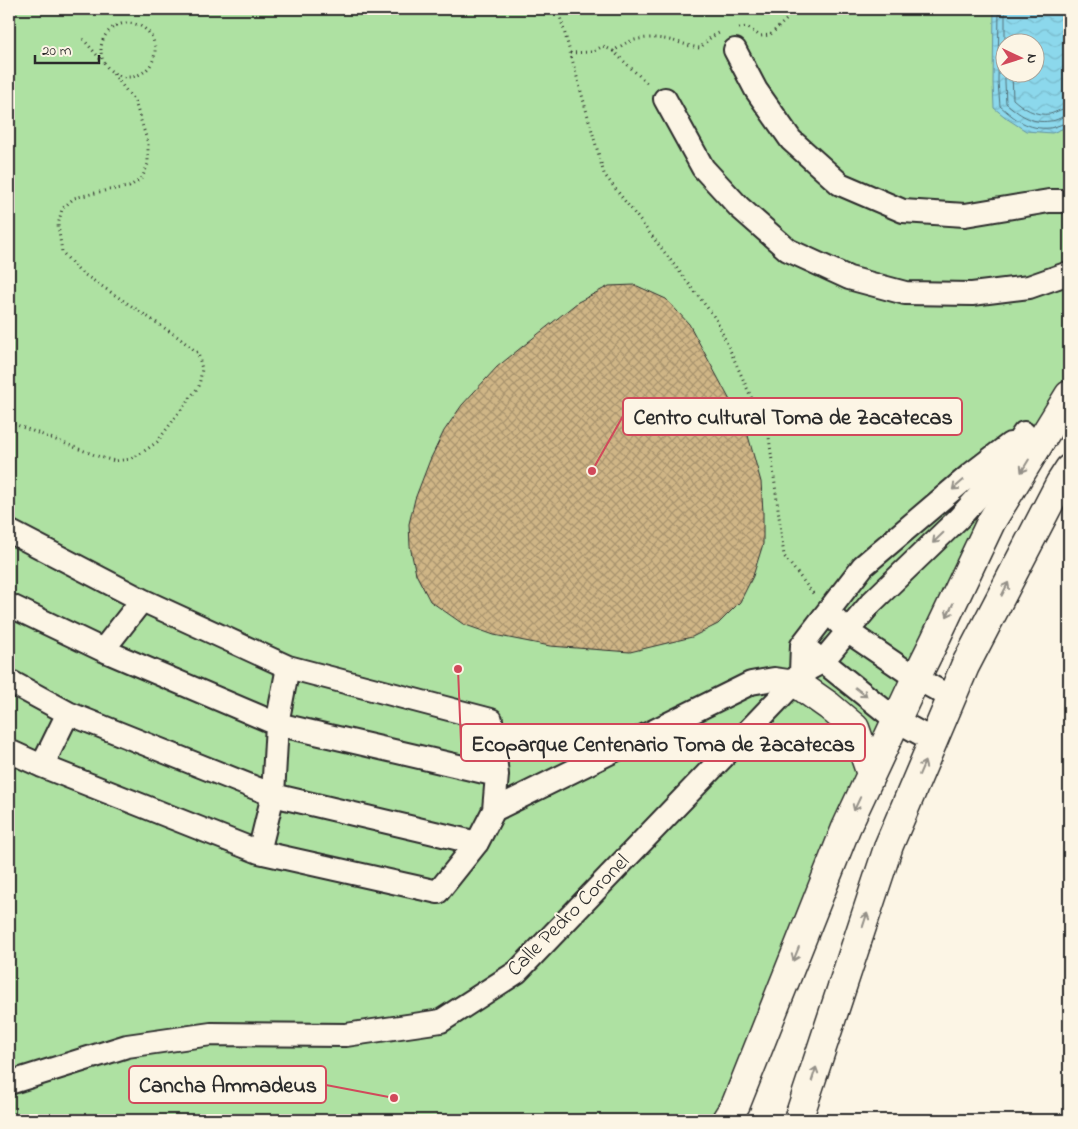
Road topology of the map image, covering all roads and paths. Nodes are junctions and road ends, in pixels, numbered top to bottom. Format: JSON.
{"nodes":[{"id":1,"x":558,"y":9,"type":"edge"},
{"id":2,"x":789,"y":9,"type":"edge"},
{"id":3,"x":728,"y":29,"type":"dead end"},
{"id":4,"x":83,"y":39,"type":"dead end"},
{"id":5,"x":737,"y":39,"type":"joint"},
{"id":6,"x":613,"y":51,"type":"junction"},
{"id":7,"x":570,"y":53,"type":"junction"},
{"id":8,"x":104,"y":63,"type":"junction"},
{"id":9,"x":112,"y":72,"type":"junction"},
{"id":10,"x":665,"y":99,"type":"joint"},
{"id":11,"x":1069,"y":201,"type":"edge"},
{"id":12,"x":1069,"y":273,"type":"edge"},
{"id":13,"x":1065,"y":402,"type":"edge"},
{"id":14,"x":9,"y":422,"type":"edge"},
{"id":15,"x":1024,"y":433,"type":"junction"},
{"id":16,"x":1069,"y":469,"type":"edge"},
{"id":17,"x":9,"y":531,"type":"edge"},
{"id":18,"x":142,"y":600,"type":"junction"},
{"id":19,"x":9,"y":605,"type":"edge"},
{"id":20,"x":826,"y":611,"type":"junction"},
{"id":21,"x":848,"y":631,"type":"junction"},
{"id":22,"x":802,"y":645,"type":"junction"},
{"id":23,"x":103,"y":650,"type":"junction"},
{"id":24,"x":822,"y":662,"type":"junction"},
{"id":25,"x":288,"y":667,"type":"junction"},
{"id":26,"x":798,"y":678,"type":"junction"},
{"id":27,"x":916,"y":678,"type":"junction"},
{"id":28,"x":9,"y":680,"type":"edge"},
{"id":29,"x":952,"y":698,"type":"junction"},
{"id":30,"x":68,"y":713,"type":"junction"},
{"id":31,"x":896,"y":720,"type":"junction"},
{"id":32,"x":277,"y":724,"type":"junction"},
{"id":33,"x":934,"y":740,"type":"junction"},
{"id":34,"x":9,"y":751,"type":"edge"},
{"id":35,"x":42,"y":766,"type":"junction"},
{"id":36,"x":871,"y":774,"type":"junction"},
{"id":37,"x":497,"y":775,"type":"junction"},
{"id":38,"x":273,"y":795,"type":"junction"},
{"id":39,"x":494,"y":810,"type":"junction"},
{"id":40,"x":477,"y":843,"type":"junction"},
{"id":41,"x":259,"y":852,"type":"junction"},
{"id":42,"x":9,"y":1083,"type":"edge"},
{"id":43,"x":726,"y":1120,"type":"edge"},
{"id":44,"x":798,"y":1120,"type":"edge"}],
"edges":[{"from":1,"to":7,"type":"path"},
{"from":2,"to":5,"type":"path"},
{"from":3,"to":6,"type":"path"},
{"from":4,"to":8,"type":"path"},
{"from":5,"to":11,"type":"street"},
{"from":6,"to":7,"type":"path"},
{"from":6,"to":10,"type":"path"},
{"from":7,"to":20,"type":"path"},
{"from":8,"to":9,"type":"path"},
{"from":8,"to":9,"type":"path"},
{"from":9,"to":14,"type":"path"},
{"from":10,"to":12,"type":"street"},
{"from":13,"to":15,"type":"street"},
{"from":13,"to":27,"type":"main road","one_way":true},
{"from":15,"to":20,"type":"street","one_way":true},
{"from":15,"to":21,"type":"street","one_way":true},
{"from":29,"to":16,"type":"main road","one_way":true},
{"from":17,"to":18,"type":"street"},
{"from":18,"to":23,"type":"street"},
{"from":18,"to":25,"type":"street"},
{"from":19,"to":23,"type":"street"},
{"from":20,"to":21,"type":"street"},
{"from":20,"to":22,"type":"street"},
{"from":21,"to":24,"type":"street"},
{"from":21,"to":27,"type":"street"},
{"from":22,"to":24,"type":"street"},
{"from":22,"to":26,"type":"street"},
{"from":23,"to":32,"type":"street"},
{"from":24,"to":26,"type":"street"},
{"from":24,"to":31,"type":"street","one_way":true},
{"from":25,"to":32,"type":"street"},
{"from":25,"to":37,"type":"street"},
{"from":26,"to":36,"type":"main road"},
{"from":26,"to":39,"type":"street"},
{"from":26,"to":42,"type":"street","name":"Calle Pedro Coronel"},
{"from":27,"to":29,"type":"street"},
{"from":27,"to":31,"type":"main road"},
{"from":28,"to":30,"type":"street"},
{"from":29,"to":33,"type":"main road"},
{"from":30,"to":35,"type":"street"},
{"from":30,"to":38,"type":"street"},
{"from":31,"to":33,"type":"street"},
{"from":31,"to":36,"type":"main road"},
{"from":32,"to":37,"type":"street"},
{"from":32,"to":38,"type":"street"},
{"from":44,"to":33,"type":"main road","one_way":true},
{"from":34,"to":35,"type":"street"},
{"from":35,"to":41,"type":"street"},
{"from":36,"to":43,"type":"main road","one_way":true},
{"from":37,"to":39,"type":"street"},
{"from":38,"to":40,"type":"street"},
{"from":38,"to":41,"type":"street"},
{"from":39,"to":40,"type":"street"},
{"from":40,"to":41,"type":"street"}]}
